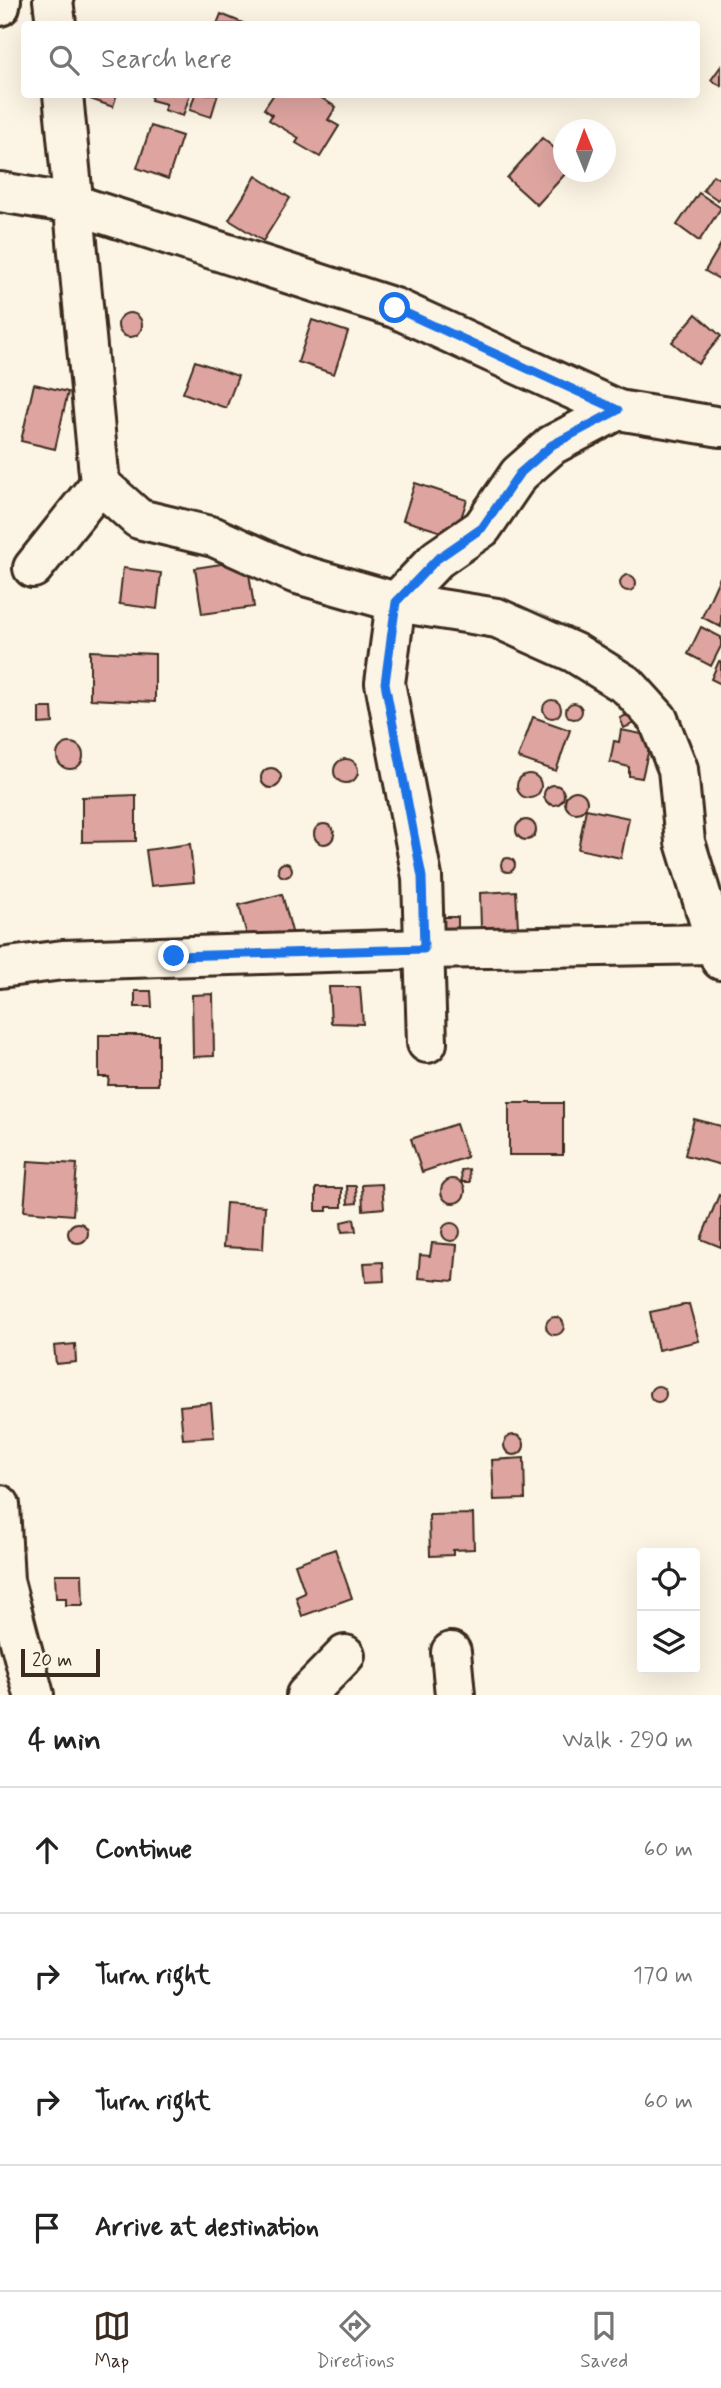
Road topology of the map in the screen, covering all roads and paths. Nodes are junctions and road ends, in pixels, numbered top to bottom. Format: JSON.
{"nodes":[{"id":1,"x":1,"y":0,"type":"edge"},
{"id":2,"x":53,"y":0,"type":"edge"},
{"id":3,"x":0,"y":6,"type":"edge"},
{"id":4,"x":56,"y":21,"type":"edge"},
{"id":5,"x":64,"y":98,"type":"edge"},
{"id":6,"x":0,"y":192,"type":"edge"},
{"id":7,"x":73,"y":204,"type":"junction"},
{"id":8,"x":618,"y":410,"type":"junction"},
{"id":9,"x":721,"y":428,"type":"edge"},
{"id":10,"x":100,"y":484,"type":"junction"},
{"id":11,"x":33,"y":568,"type":"dead end"},
{"id":12,"x":396,"y":602,"type":"junction"},
{"id":13,"x":424,"y":949,"type":"junction"},
{"id":14,"x":718,"y":952,"type":"edge"},
{"id":15,"x":0,"y":968,"type":"edge"},
{"id":16,"x":427,"y":1043,"type":"dead end"},
{"id":17,"x":0,"y":1504,"type":"edge"},
{"id":18,"x":451,"y":1652,"type":"dead end"},
{"id":19,"x":345,"y":1655,"type":"dead end"},
{"id":20,"x":34,"y":1695,"type":"edge"},
{"id":21,"x":306,"y":1695,"type":"edge"},
{"id":22,"x":455,"y":1695,"type":"edge"}],
"edges":[{"from":1,"to":3,"type":"street"},
{"from":2,"to":4,"type":"street"},
{"from":5,"to":7,"type":"street"},
{"from":6,"to":7,"type":"street"},
{"from":7,"to":8,"type":"street"},
{"from":7,"to":10,"type":"street"},
{"from":8,"to":9,"type":"street"},
{"from":8,"to":12,"type":"street"},
{"from":10,"to":11,"type":"street"},
{"from":10,"to":12,"type":"street"},
{"from":12,"to":13,"type":"street"},
{"from":12,"to":14,"type":"street"},
{"from":13,"to":14,"type":"street"},
{"from":13,"to":15,"type":"street"},
{"from":13,"to":16,"type":"street"},
{"from":17,"to":20,"type":"street"},
{"from":18,"to":22,"type":"street"},
{"from":19,"to":21,"type":"street"}]}
